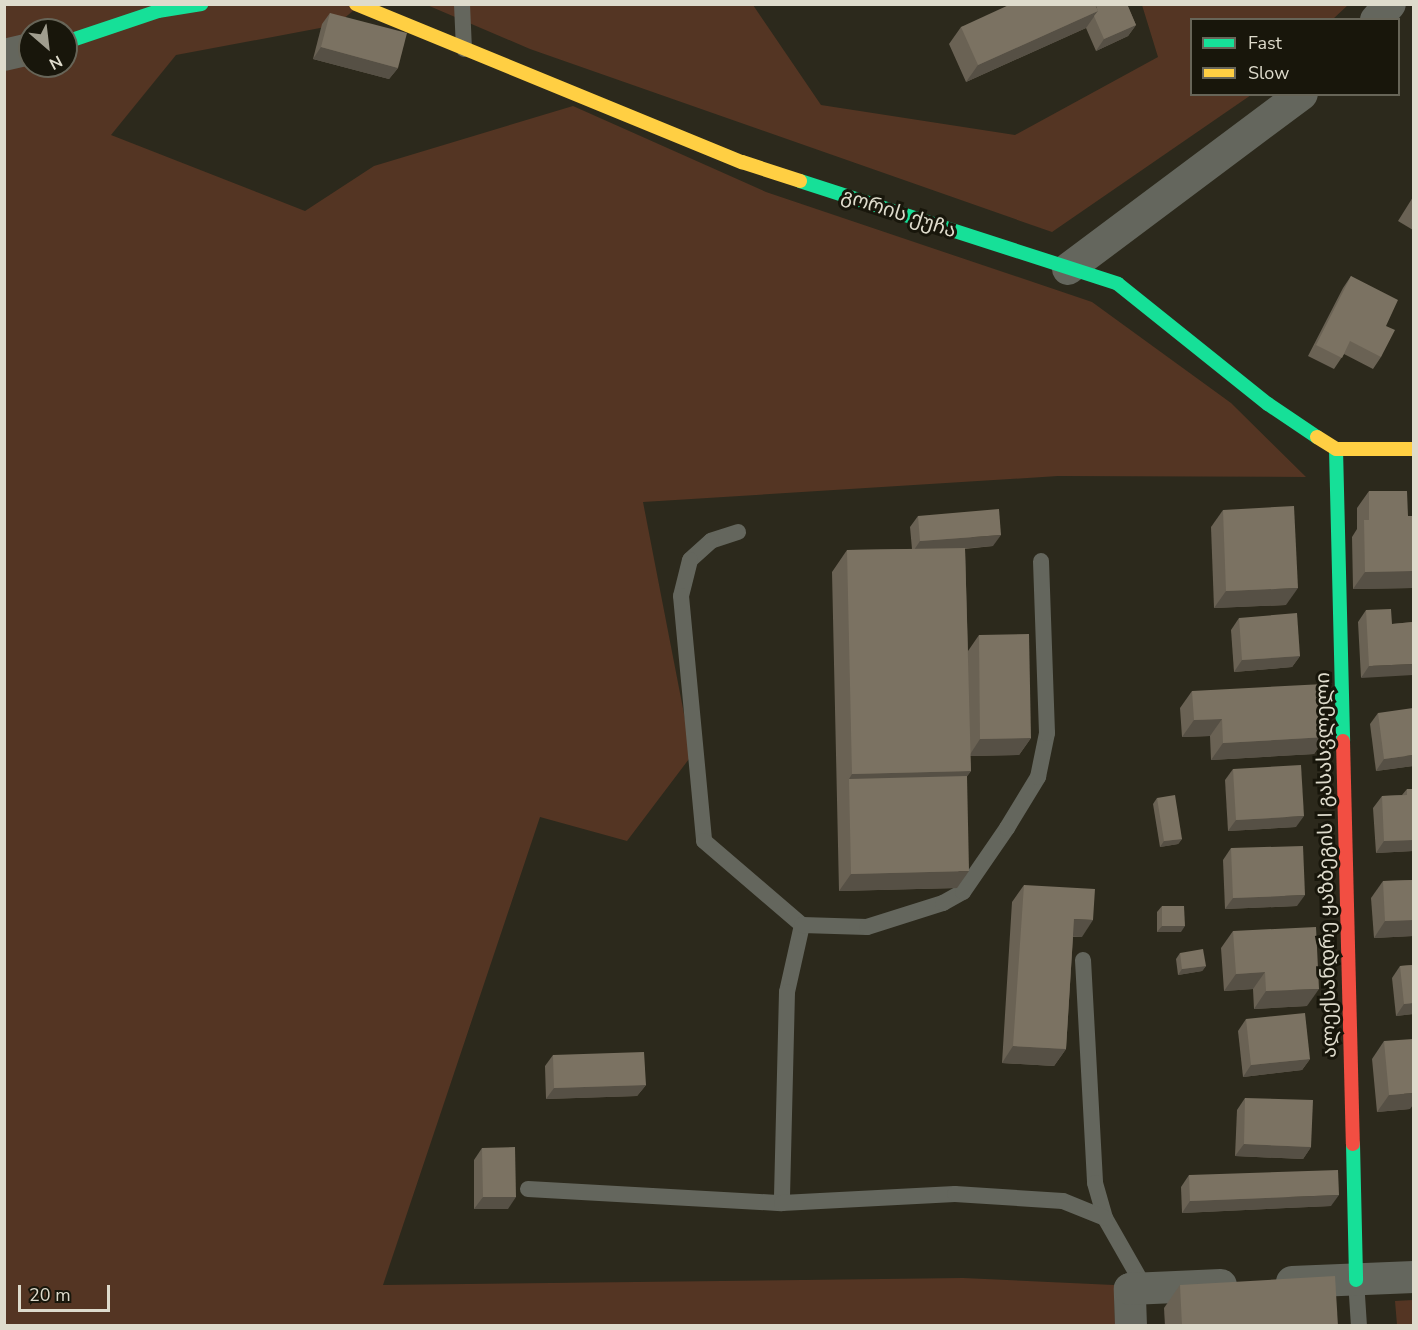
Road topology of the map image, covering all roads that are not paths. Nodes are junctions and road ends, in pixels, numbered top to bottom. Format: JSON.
{"nodes":[{"id":1,"x":201,"y":4,"type":"edge"},
{"id":2,"x":356,"y":4,"type":"edge"},
{"id":3,"x":462,"y":4,"type":"edge"},
{"id":4,"x":1390,"y":4,"type":"edge"},
{"id":5,"x":1378,"y":18,"type":"edge"},
{"id":6,"x":78,"y":38,"type":"edge"},
{"id":7,"x":464,"y":49,"type":"junction"},
{"id":8,"x":1299,"y":96,"type":"edge"},
{"id":9,"x":1068,"y":269,"type":"junction"},
{"id":10,"x":1336,"y":449,"type":"junction"},
{"id":11,"x":1413,"y":449,"type":"edge"},
{"id":12,"x":738,"y":532,"type":"dead end"},
{"id":13,"x":1041,"y":561,"type":"dead end"},
{"id":14,"x":802,"y":925,"type":"junction"},
{"id":15,"x":1083,"y":960,"type":"dead end"},
{"id":16,"x":528,"y":1189,"type":"dead end"},
{"id":17,"x":782,"y":1203,"type":"junction"},
{"id":18,"x":1105,"y":1218,"type":"junction"},
{"id":19,"x":1413,"y":1277,"type":"edge"},
{"id":20,"x":1356,"y":1280,"type":"junction"},
{"id":21,"x":1146,"y":1288,"type":"junction"},
{"id":22,"x":1131,"y":1326,"type":"edge"},
{"id":23,"x":1359,"y":1326,"type":"edge"}],
"edges":[{"from":1,"to":6,"type":"street"},
{"from":2,"to":7,"type":"street","name":"გორის ქუჩა"},
{"from":3,"to":7,"type":"lane"},
{"from":4,"to":5,"type":"street"},
{"from":7,"to":9,"type":"street","name":"გორის ქუჩა"},
{"from":8,"to":9,"type":"street"},
{"from":9,"to":10,"type":"street","name":"გორის ქუჩა"},
{"from":10,"to":11,"type":"street"},
{"from":10,"to":20,"type":"street","name":"ალექსანდრე ყაზბეგის I გასასვლელი"},
{"from":12,"to":14,"type":"lane"},
{"from":13,"to":14,"type":"lane"},
{"from":14,"to":17,"type":"lane"},
{"from":15,"to":18,"type":"lane"},
{"from":16,"to":17,"type":"lane"},
{"from":17,"to":18,"type":"lane"},
{"from":18,"to":21,"type":"lane"},
{"from":19,"to":20,"type":"street"},
{"from":20,"to":21,"type":"street"},
{"from":20,"to":23,"type":"lane"},
{"from":21,"to":22,"type":"street"}]}
